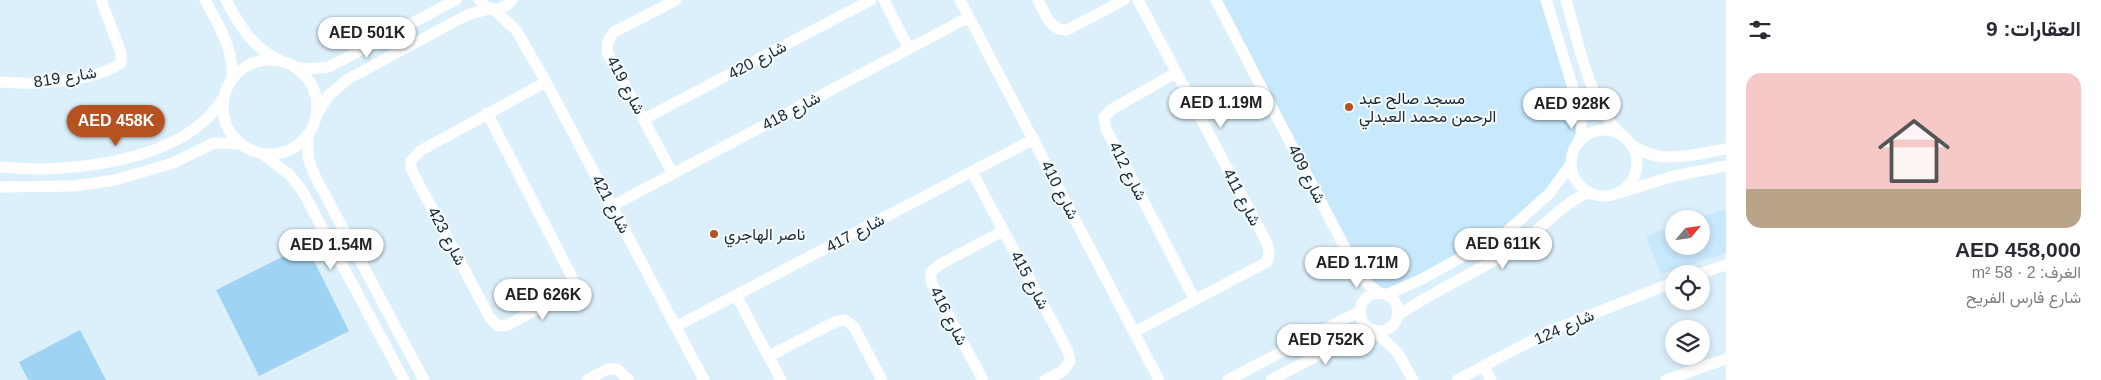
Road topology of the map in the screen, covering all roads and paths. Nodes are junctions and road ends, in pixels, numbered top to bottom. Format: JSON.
{"nodes":[{"id":1,"x":101,"y":0,"type":"edge"},
{"id":2,"x":205,"y":0,"type":"edge"},
{"id":3,"x":226,"y":0,"type":"edge"},
{"id":4,"x":456,"y":0,"type":"edge"},
{"id":5,"x":479,"y":0,"type":"edge"},
{"id":6,"x":676,"y":0,"type":"edge"},
{"id":7,"x":871,"y":0,"type":"edge"},
{"id":8,"x":884,"y":0,"type":"edge"},
{"id":9,"x":960,"y":0,"type":"edge"},
{"id":10,"x":1038,"y":0,"type":"edge"},
{"id":11,"x":1124,"y":0,"type":"edge"},
{"id":12,"x":1138,"y":0,"type":"edge"},
{"id":13,"x":1216,"y":0,"type":"edge"},
{"id":14,"x":1546,"y":0,"type":"edge"},
{"id":15,"x":1566,"y":0,"type":"edge"},
{"id":16,"x":512,"y":1,"type":"edge"},
{"id":17,"x":492,"y":9,"type":"junction"},
{"id":18,"x":969,"y":17,"type":"junction"},
{"id":19,"x":516,"y":30,"type":"junction"},
{"id":20,"x":380,"y":40,"type":"junction"},
{"id":21,"x":909,"y":49,"type":"junction"},
{"id":22,"x":390,"y":56,"type":"junction"},
{"id":23,"x":289,"y":65,"type":"junction"},
{"id":24,"x":1176,"y":73,"type":"junction"},
{"id":25,"x":232,"y":79,"type":"junction"},
{"id":26,"x":0,"y":82,"type":"edge"},
{"id":27,"x":546,"y":82,"type":"junction"},
{"id":28,"x":224,"y":97,"type":"junction"},
{"id":29,"x":487,"y":113,"type":"junction"},
{"id":30,"x":644,"y":119,"type":"junction"},
{"id":31,"x":316,"y":120,"type":"junction"},
{"id":32,"x":308,"y":136,"type":"junction"},
{"id":33,"x":1623,"y":136,"type":"junction"},
{"id":34,"x":1034,"y":139,"type":"junction"},
{"id":35,"x":239,"y":144,"type":"junction"},
{"id":36,"x":1631,"y":144,"type":"junction"},
{"id":37,"x":1576,"y":146,"type":"junction"},
{"id":38,"x":1726,"y":149,"type":"edge"},
{"id":39,"x":264,"y":155,"type":"junction"},
{"id":40,"x":1571,"y":164,"type":"junction"},
{"id":41,"x":1726,"y":166,"type":"edge"},
{"id":42,"x":0,"y":167,"type":"edge"},
{"id":43,"x":972,"y":172,"type":"junction"},
{"id":44,"x":673,"y":174,"type":"junction"},
{"id":45,"x":0,"y":187,"type":"edge"},
{"id":46,"x":1589,"y":192,"type":"junction"},
{"id":47,"x":1618,"y":193,"type":"junction"},
{"id":48,"x":612,"y":206,"type":"junction"},
{"id":49,"x":1003,"y":231,"type":"junction"},
{"id":50,"x":1453,"y":262,"type":"junction"},
{"id":51,"x":1726,"y":265,"type":"edge"},
{"id":52,"x":1356,"y":269,"type":"junction"},
{"id":53,"x":1710,"y":270,"type":"edge"},
{"id":54,"x":1462,"y":279,"type":"junction"},
{"id":55,"x":1665,"y":286,"type":"edge"},
{"id":56,"x":1383,"y":294,"type":"junction"},
{"id":57,"x":736,"y":295,"type":"junction"},
{"id":58,"x":1194,"y":300,"type":"junction"},
{"id":59,"x":1361,"y":308,"type":"junction"},
{"id":60,"x":1396,"y":318,"type":"junction"},
{"id":61,"x":677,"y":326,"type":"junction"},
{"id":62,"x":1372,"y":329,"type":"junction"},
{"id":63,"x":1134,"y":332,"type":"junction"},
{"id":64,"x":1398,"y":352,"type":"junction"},
{"id":65,"x":769,"y":356,"type":"junction"},
{"id":66,"x":1726,"y":358,"type":"edge"},
{"id":67,"x":1484,"y":367,"type":"junction"},
{"id":68,"x":404,"y":380,"type":"edge"},
{"id":69,"x":424,"y":380,"type":"edge"},
{"id":70,"x":587,"y":380,"type":"edge"},
{"id":71,"x":629,"y":380,"type":"edge"},
{"id":72,"x":704,"y":380,"type":"edge"},
{"id":73,"x":781,"y":380,"type":"edge"},
{"id":74,"x":882,"y":380,"type":"edge"},
{"id":75,"x":983,"y":380,"type":"edge"},
{"id":76,"x":1045,"y":380,"type":"edge"},
{"id":77,"x":1159,"y":380,"type":"edge"},
{"id":78,"x":1228,"y":380,"type":"edge"},
{"id":79,"x":1271,"y":380,"type":"edge"},
{"id":80,"x":1413,"y":380,"type":"edge"},
{"id":81,"x":1457,"y":380,"type":"edge"},
{"id":82,"x":1491,"y":380,"type":"edge"},
{"id":83,"x":1666,"y":380,"type":"edge"}],
"edges":[{"from":1,"to":26,"type":"street","name":"شارع 819"},
{"from":2,"to":25,"type":"street"},
{"from":3,"to":23,"type":"street"},
{"from":4,"to":20,"type":"street"},
{"from":5,"to":17,"type":"street","name":"شارع 421"},
{"from":6,"to":30,"type":"street","name":"شارع 419"},
{"from":7,"to":30,"type":"street","name":"شارع 420"},
{"from":8,"to":21,"type":"street"},
{"from":9,"to":18,"type":"street","name":"شارع 410"},
{"from":10,"to":11,"type":"street"},
{"from":12,"to":24,"type":"street","name":"شارع 411"},
{"from":13,"to":52,"type":"street","name":"شارع 409"},
{"from":14,"to":37,"type":"street"},
{"from":15,"to":33,"type":"street"},
{"from":16,"to":17,"type":"street"},
{"from":16,"to":19,"type":"street","name":"شارع 421"},
{"from":17,"to":19,"type":"street","name":"شارع 421"},
{"from":17,"to":22,"type":"street"},
{"from":18,"to":21,"type":"street","name":"شارع 418"},
{"from":18,"to":34,"type":"street","name":"شارع 410"},
{"from":19,"to":27,"type":"street","name":"شارع 421"},
{"from":20,"to":22,"type":"street"},
{"from":20,"to":23,"type":"street"},
{"from":21,"to":44,"type":"street","name":"شارع 418"},
{"from":22,"to":31,"type":"street"},
{"from":23,"to":25,"type":"street"},
{"from":23,"to":31,"type":"street"},
{"from":24,"to":58,"type":"street","name":"شارع 412"},
{"from":24,"to":58,"type":"street","name":"شارع 411"},
{"from":25,"to":28,"type":"street"},
{"from":27,"to":29,"type":"street","name":"شارع 423"},
{"from":27,"to":48,"type":"street","name":"شارع 421"},
{"from":28,"to":35,"type":"street"},
{"from":28,"to":42,"type":"street"},
{"from":29,"to":29,"type":"street","name":"شارع 423"},
{"from":30,"to":44,"type":"street","name":"شارع 419"},
{"from":31,"to":32,"type":"street"},
{"from":32,"to":39,"type":"street"},
{"from":32,"to":69,"type":"street"},
{"from":33,"to":36,"type":"street"},
{"from":33,"to":37,"type":"street"},
{"from":34,"to":43,"type":"street","name":"شارع 417"},
{"from":34,"to":63,"type":"street","name":"شارع 410"},
{"from":35,"to":39,"type":"street"},
{"from":35,"to":45,"type":"street"},
{"from":36,"to":38,"type":"street"},
{"from":36,"to":47,"type":"street"},
{"from":37,"to":40,"type":"street"},
{"from":39,"to":68,"type":"street"},
{"from":40,"to":46,"type":"street"},
{"from":40,"to":50,"type":"street"},
{"from":41,"to":47,"type":"street"},
{"from":43,"to":49,"type":"street","name":"شارع 415"},
{"from":43,"to":57,"type":"street","name":"شارع 417"},
{"from":44,"to":48,"type":"street","name":"شارع 418"},
{"from":46,"to":47,"type":"street"},
{"from":46,"to":54,"type":"street"},
{"from":48,"to":61,"type":"street","name":"شارع 421"},
{"from":49,"to":75,"type":"street","name":"شارع 416"},
{"from":49,"to":76,"type":"street","name":"شارع 415"},
{"from":50,"to":54,"type":"street"},
{"from":50,"to":56,"type":"street"},
{"from":51,"to":53,"type":"street"},
{"from":52,"to":56,"type":"street","name":"شارع 409"},
{"from":52,"to":59,"type":"street","name":"شارع 409"},
{"from":54,"to":60,"type":"street"},
{"from":55,"to":67,"type":"street","name":"شارع 124"},
{"from":56,"to":59,"type":"street"},
{"from":56,"to":60,"type":"street"},
{"from":57,"to":61,"type":"street","name":"شارع 417"},
{"from":57,"to":65,"type":"street"},
{"from":58,"to":63,"type":"street","name":"شارع 411"},
{"from":59,"to":62,"type":"street"},
{"from":59,"to":78,"type":"street"},
{"from":60,"to":62,"type":"street"},
{"from":60,"to":64,"type":"street"},
{"from":61,"to":72,"type":"street","name":"شارع 421"},
{"from":62,"to":64,"type":"street"},
{"from":62,"to":79,"type":"street"},
{"from":63,"to":77,"type":"street","name":"شارع 410"},
{"from":64,"to":80,"type":"street"},
{"from":65,"to":73,"type":"street"},
{"from":65,"to":74,"type":"street"},
{"from":66,"to":83,"type":"street"},
{"from":67,"to":81,"type":"street","name":"شارع 124"},
{"from":67,"to":82,"type":"street"},
{"from":70,"to":71,"type":"street"}]}
